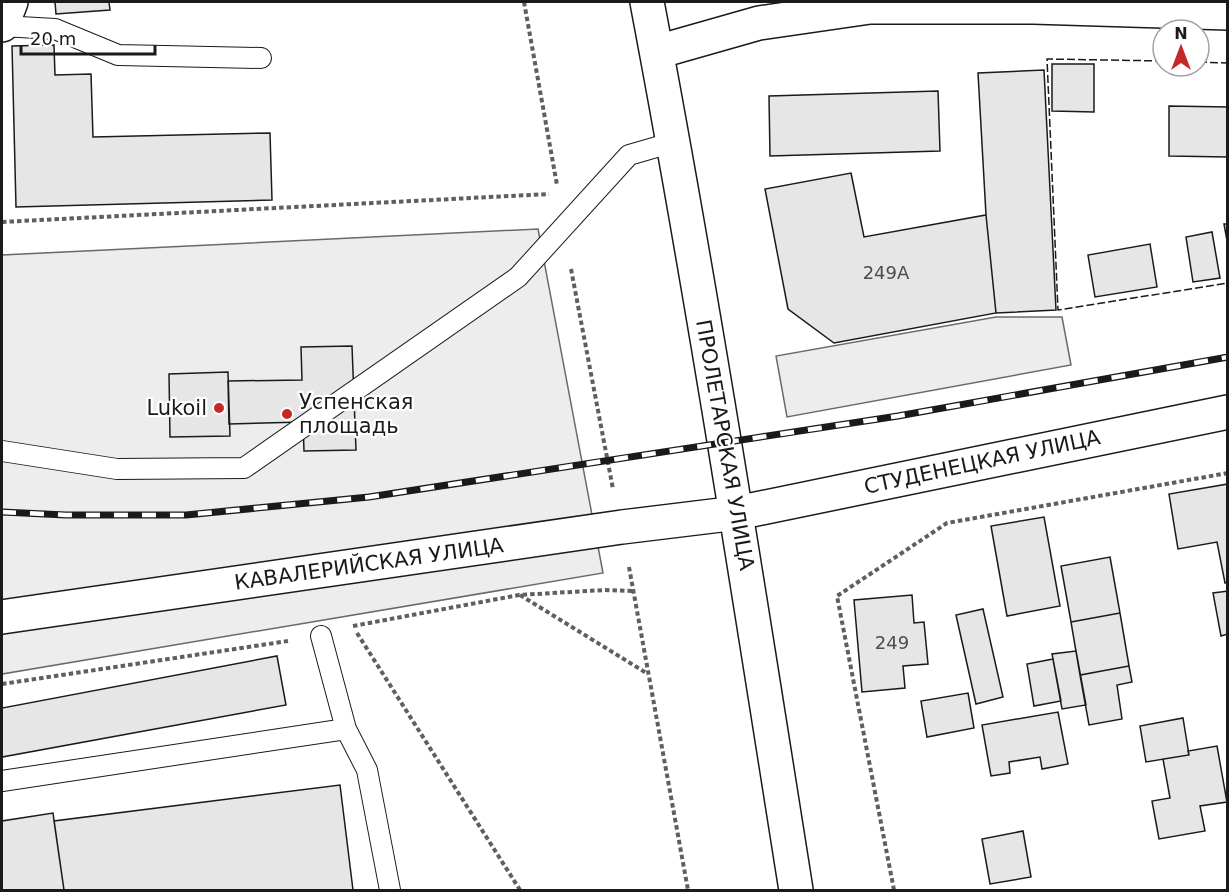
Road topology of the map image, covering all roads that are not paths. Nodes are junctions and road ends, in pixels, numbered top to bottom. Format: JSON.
{"nodes":[{"id":1,"x":11,"y":2,"type":"edge"},
{"id":2,"x":647,"y":2,"type":"edge"},
{"id":3,"x":1227,"y":13,"type":"edge"},
{"id":4,"x":2,"y":26,"type":"edge"},
{"id":5,"x":657,"y":52,"type":"junction"},
{"id":6,"x":261,"y":58,"type":"dead end"},
{"id":7,"x":674,"y":142,"type":"junction"},
{"id":8,"x":1227,"y":412,"type":"edge"},
{"id":9,"x":2,"y":451,"type":"edge"},
{"id":10,"x":737,"y":513,"type":"junction"},
{"id":11,"x":2,"y":616,"type":"edge"},
{"id":12,"x":321,"y":636,"type":"road end"},
{"id":13,"x":346,"y":729,"type":"junction"},
{"id":14,"x":2,"y":781,"type":"edge"},
{"id":15,"x":390,"y":891,"type":"edge"},
{"id":16,"x":796,"y":891,"type":"edge"}],
"edges":[{"from":1,"to":4,"type":"street"},
{"from":2,"to":5,"type":"street","name":"ПРОЛЕТАРСКАЯ УЛИЦА"},
{"from":3,"to":5,"type":"street"},
{"from":4,"to":6,"type":"lane"},
{"from":5,"to":7,"type":"street","name":"ПРОЛЕТАРСКАЯ УЛИЦА"},
{"from":7,"to":9,"type":"lane"},
{"from":7,"to":10,"type":"street","name":"ПРОЛЕТАРСКАЯ УЛИЦА"},
{"from":8,"to":10,"type":"street","name":"СТУДЕНЕЦКАЯ УЛИЦА"},
{"from":10,"to":11,"type":"street","name":"КАВАЛЕРИЙСКАЯ УЛИЦА"},
{"from":10,"to":16,"type":"street","name":"ПРОЛЕТАРСКАЯ УЛИЦА"},
{"from":12,"to":13,"type":"lane"},
{"from":13,"to":14,"type":"lane"},
{"from":13,"to":15,"type":"lane"}]}
